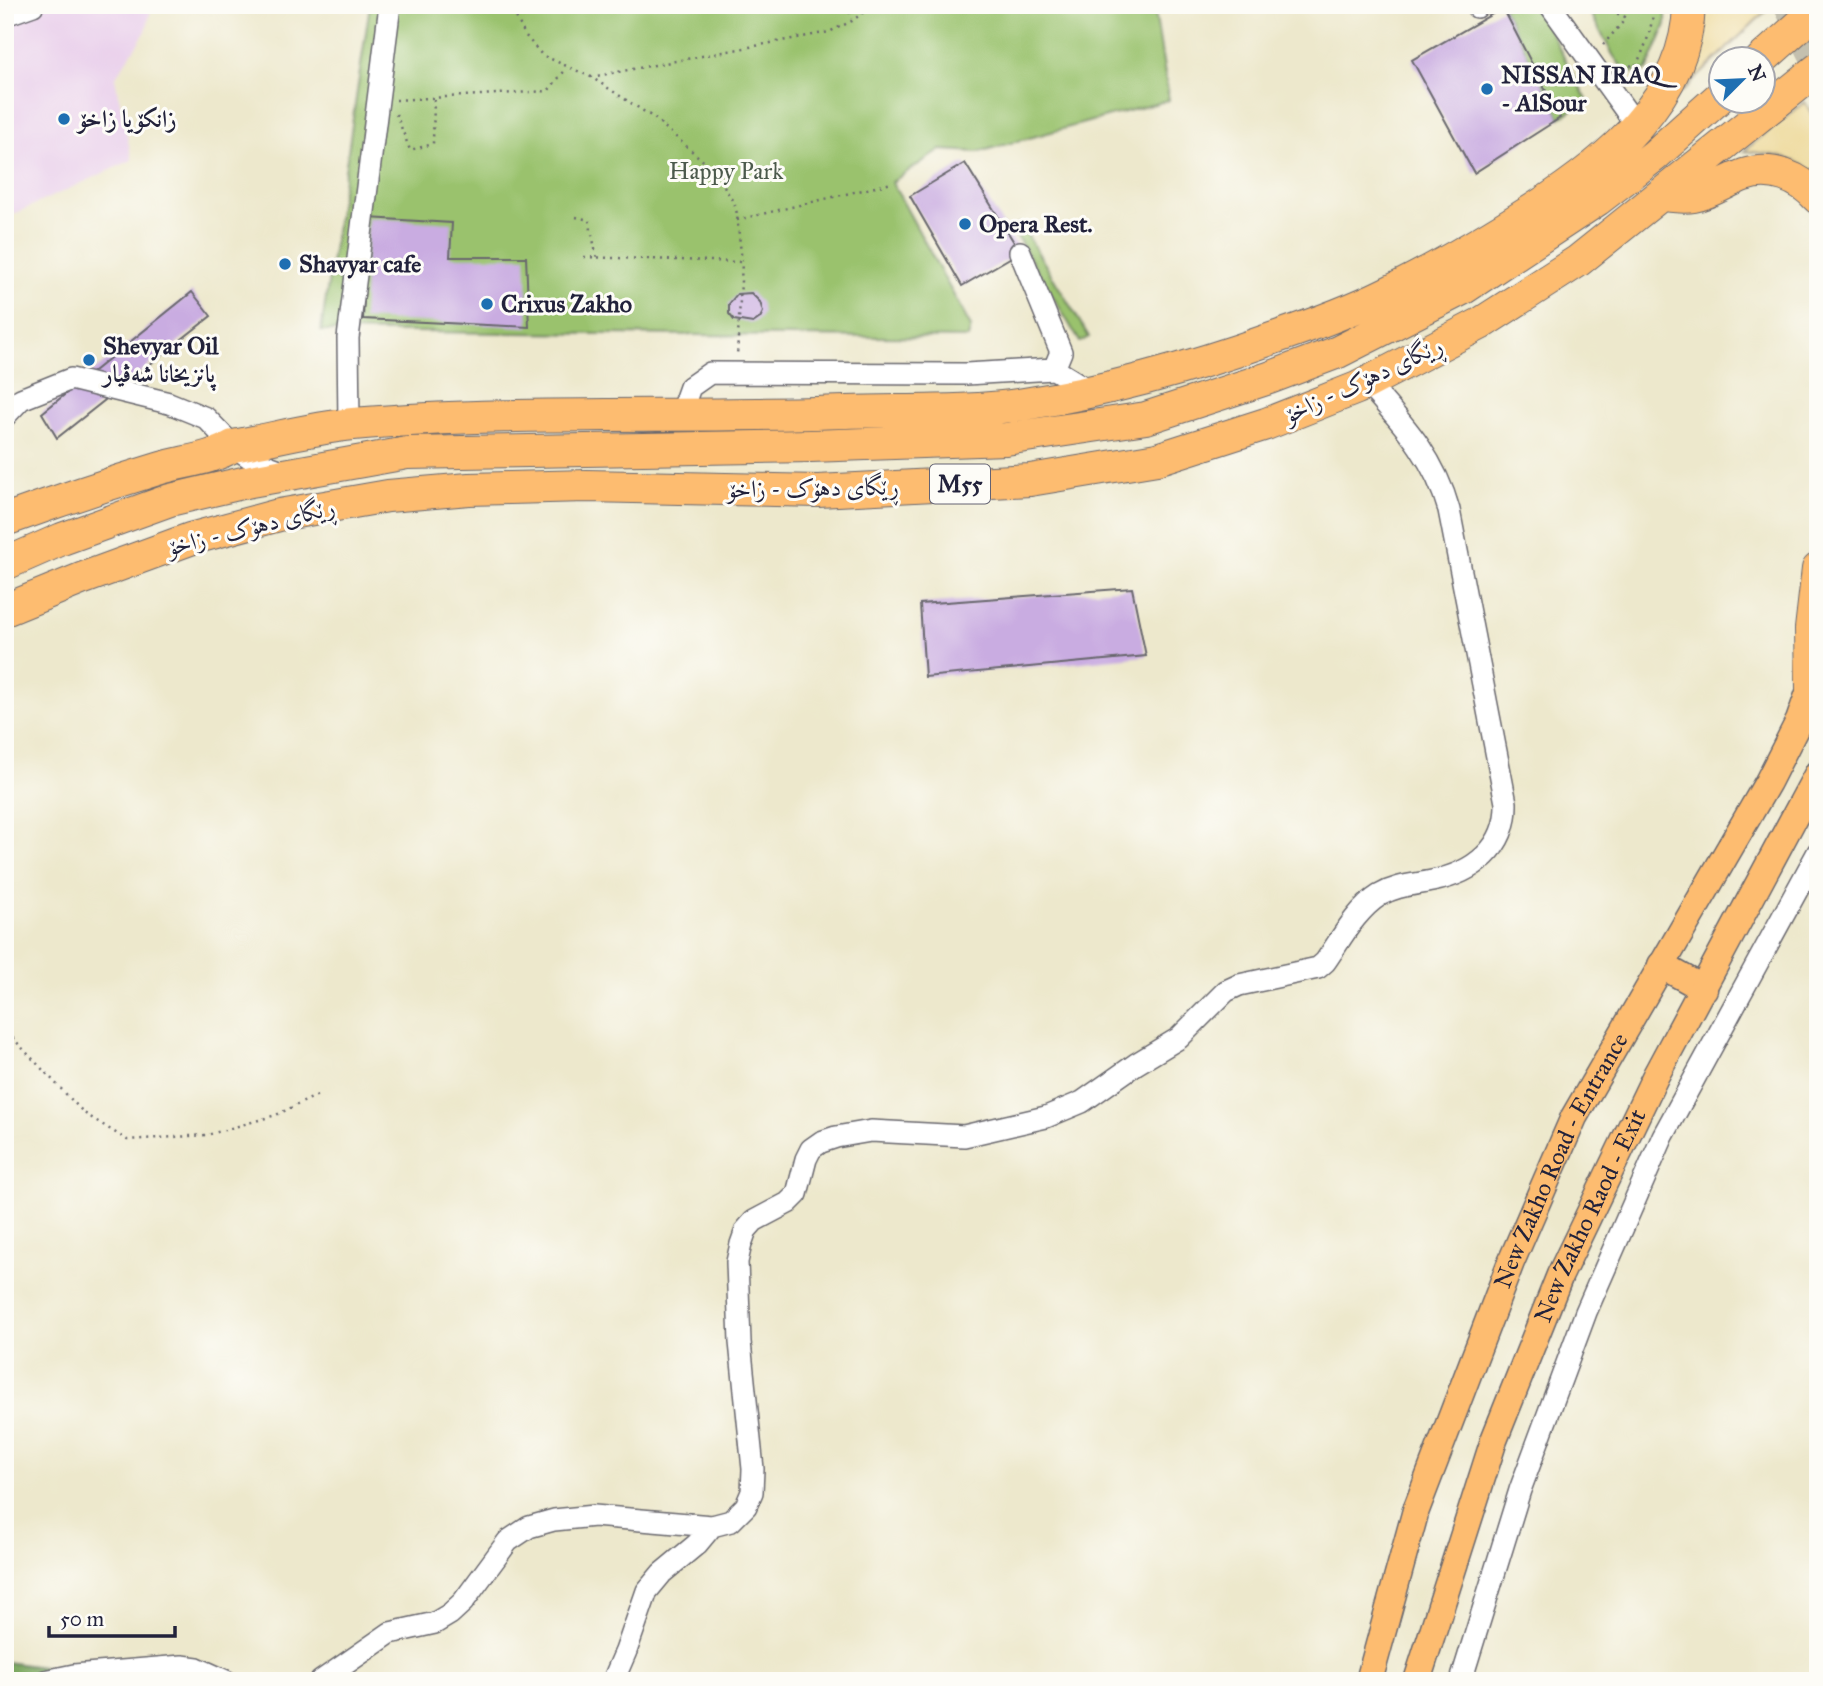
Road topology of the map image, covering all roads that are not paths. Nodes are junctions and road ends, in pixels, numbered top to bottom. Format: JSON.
{"nodes":[{"id":1,"x":33,"y":5,"type":"edge"},
{"id":2,"x":390,"y":5,"type":"edge"},
{"id":3,"x":1550,"y":5,"type":"edge"},
{"id":4,"x":1689,"y":5,"type":"edge"},
{"id":5,"x":1818,"y":9,"type":"edge"},
{"id":6,"x":5,"y":15,"type":"edge"},
{"id":7,"x":1777,"y":46,"type":"edge"},
{"id":8,"x":1818,"y":69,"type":"edge"},
{"id":9,"x":1708,"y":107,"type":"edge"},
{"id":10,"x":1636,"y":125,"type":"junction"},
{"id":11,"x":1661,"y":195,"type":"junction"},
{"id":12,"x":1818,"y":198,"type":"edge"},
{"id":13,"x":1020,"y":252,"type":"dead end"},
{"id":14,"x":1201,"y":364,"type":"junction"},
{"id":15,"x":1054,"y":369,"type":"junction"},
{"id":16,"x":1367,"y":383,"type":"junction"},
{"id":17,"x":1090,"y":391,"type":"junction"},
{"id":18,"x":1211,"y":397,"type":"junction"},
{"id":19,"x":680,"y":415,"type":"junction"},
{"id":20,"x":5,"y":416,"type":"edge"},
{"id":21,"x":349,"y":424,"type":"junction"},
{"id":22,"x":233,"y":446,"type":"junction"},
{"id":23,"x":291,"y":474,"type":"junction"},
{"id":24,"x":5,"y":520,"type":"edge"},
{"id":25,"x":5,"y":564,"type":"edge"},
{"id":26,"x":1818,"y":569,"type":"edge"},
{"id":27,"x":5,"y":610,"type":"edge"},
{"id":28,"x":1815,"y":679,"type":"edge"},
{"id":29,"x":1818,"y":774,"type":"edge"},
{"id":30,"x":1818,"y":852,"type":"edge"},
{"id":31,"x":1661,"y":965,"type":"junction"},
{"id":32,"x":1704,"y":989,"type":"junction"},
{"id":33,"x":712,"y":1526,"type":"junction"},
{"id":34,"x":46,"y":1681,"type":"edge"},
{"id":35,"x":226,"y":1681,"type":"edge"},
{"id":36,"x":321,"y":1681,"type":"edge"},
{"id":37,"x":613,"y":1681,"type":"edge"},
{"id":38,"x":1369,"y":1681,"type":"edge"},
{"id":39,"x":1417,"y":1681,"type":"edge"},
{"id":40,"x":1461,"y":1681,"type":"edge"}],
"edges":[{"from":1,"to":6,"type":"street"},
{"from":2,"to":21,"type":"street"},
{"from":3,"to":10,"type":"street"},
{"from":4,"to":10,"type":"highway"},
{"from":5,"to":7,"type":"highway"},
{"from":8,"to":11,"type":"highway","name":"ڕێگای دهۆک - زاخۆ","number":"M55"},
{"from":9,"to":18,"type":"highway","name":"ڕێگای دهۆک - زاخۆ","number":"M55"},
{"from":10,"to":14,"type":"highway"},
{"from":11,"to":12,"type":"highway"},
{"from":11,"to":16,"type":"highway","name":"ڕێگای دهۆک - زاخۆ","number":"M55"},
{"from":13,"to":15,"type":"street"},
{"from":14,"to":17,"type":"highway"},
{"from":14,"to":18,"type":"highway"},
{"from":15,"to":17,"type":"street"},
{"from":15,"to":19,"type":"street"},
{"from":16,"to":27,"type":"highway","name":"ڕێگای دهۆک - زاخۆ","number":"M55"},
{"from":16,"to":33,"type":"street"},
{"from":17,"to":19,"type":"highway"},
{"from":18,"to":23,"type":"highway","name":"ڕێگای دهۆک - زاخۆ","number":"M55"},
{"from":19,"to":21,"type":"highway"},
{"from":20,"to":22,"type":"street"},
{"from":21,"to":22,"type":"highway"},
{"from":22,"to":23,"type":"street"},
{"from":22,"to":24,"type":"highway"},
{"from":23,"to":25,"type":"highway","name":"ڕێگای دهۆک - زاخۆ","number":"M55"},
{"from":26,"to":28,"type":"highway"},
{"from":28,"to":31,"type":"main road","name":"New Zakho Road - Entrance"},
{"from":29,"to":32,"type":"main road","name":"New Zakho Raod - Exit"},
{"from":30,"to":40,"type":"street"},
{"from":31,"to":32,"type":"main road"},
{"from":31,"to":38,"type":"main road","name":"New Zakho Road - Entrance"},
{"from":32,"to":39,"type":"main road","name":"New Zakho Raod - Exit"},
{"from":33,"to":36,"type":"street"},
{"from":33,"to":37,"type":"street"},
{"from":34,"to":35,"type":"street"}]}
